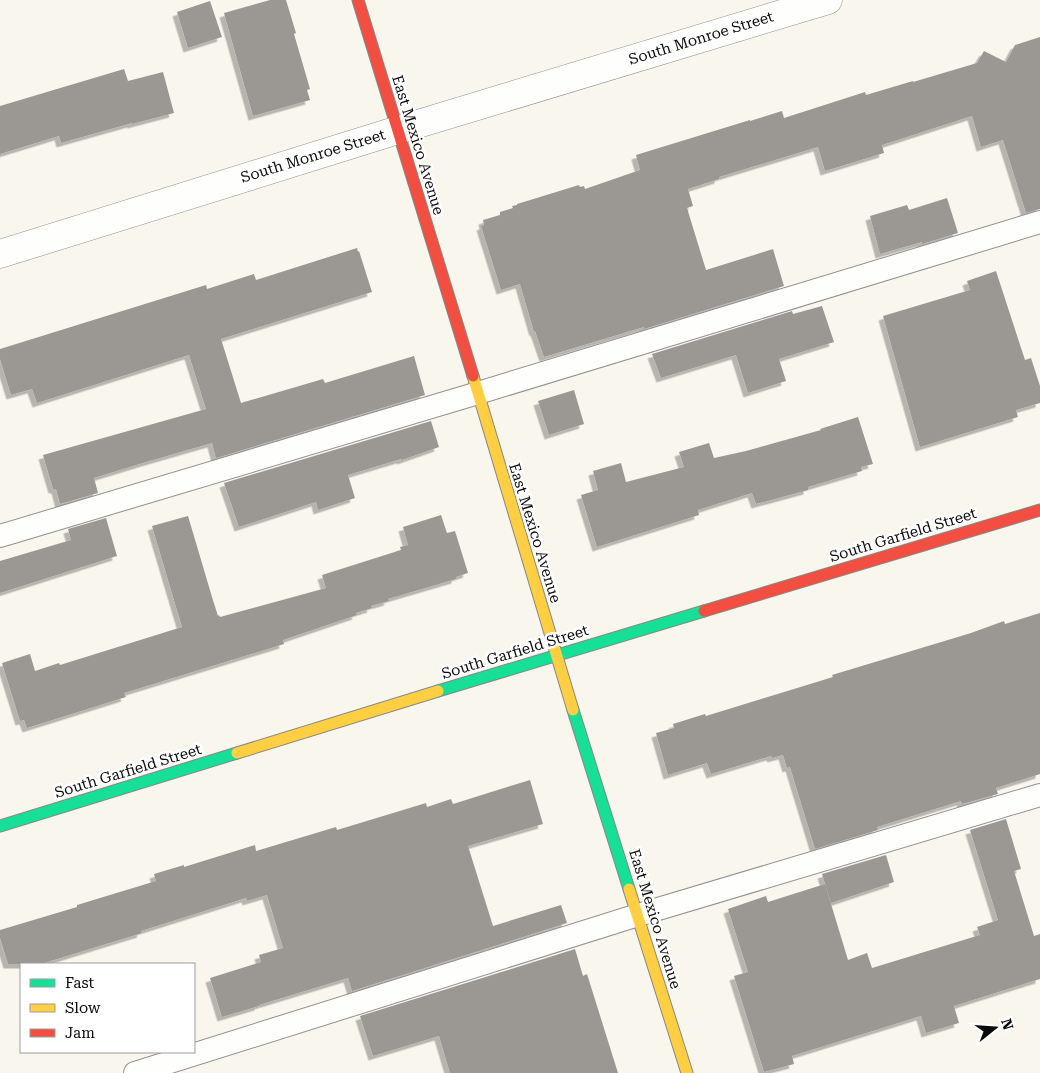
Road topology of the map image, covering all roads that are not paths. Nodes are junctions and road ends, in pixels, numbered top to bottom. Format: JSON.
{"nodes":[{"id":1,"x":358,"y":0,"type":"edge"},
{"id":2,"x":828,"y":0,"type":"edge"},
{"id":3,"x":398,"y":130,"type":"junction"},
{"id":4,"x":1040,"y":222,"type":"edge"},
{"id":5,"x":0,"y":254,"type":"edge"},
{"id":6,"x":478,"y":393,"type":"junction"},
{"id":7,"x":1040,"y":510,"type":"edge"},
{"id":8,"x":0,"y":536,"type":"edge"},
{"id":9,"x":556,"y":655,"type":"junction"},
{"id":10,"x":1040,"y":795,"type":"edge"},
{"id":11,"x":0,"y":826,"type":"edge"},
{"id":12,"x":638,"y":915,"type":"junction"},
{"id":13,"x":135,"y":1073,"type":"edge"},
{"id":14,"x":687,"y":1073,"type":"edge"}],
"edges":[{"from":1,"to":3,"type":"street","name":"East Mexico Avenue"},
{"from":2,"to":3,"type":"street","name":"South Monroe Street"},
{"from":3,"to":5,"type":"street","name":"South Monroe Street"},
{"from":3,"to":6,"type":"street","name":"East Mexico Avenue"},
{"from":4,"to":6,"type":"lane"},
{"from":6,"to":8,"type":"lane"},
{"from":6,"to":9,"type":"street","name":"East Mexico Avenue"},
{"from":7,"to":9,"type":"street","name":"South Garfield Street"},
{"from":9,"to":11,"type":"street","name":"South Garfield Street"},
{"from":9,"to":12,"type":"street","name":"East Mexico Avenue"},
{"from":10,"to":12,"type":"lane"},
{"from":12,"to":13,"type":"lane"},
{"from":12,"to":14,"type":"street","name":"East Mexico Avenue"}]}
